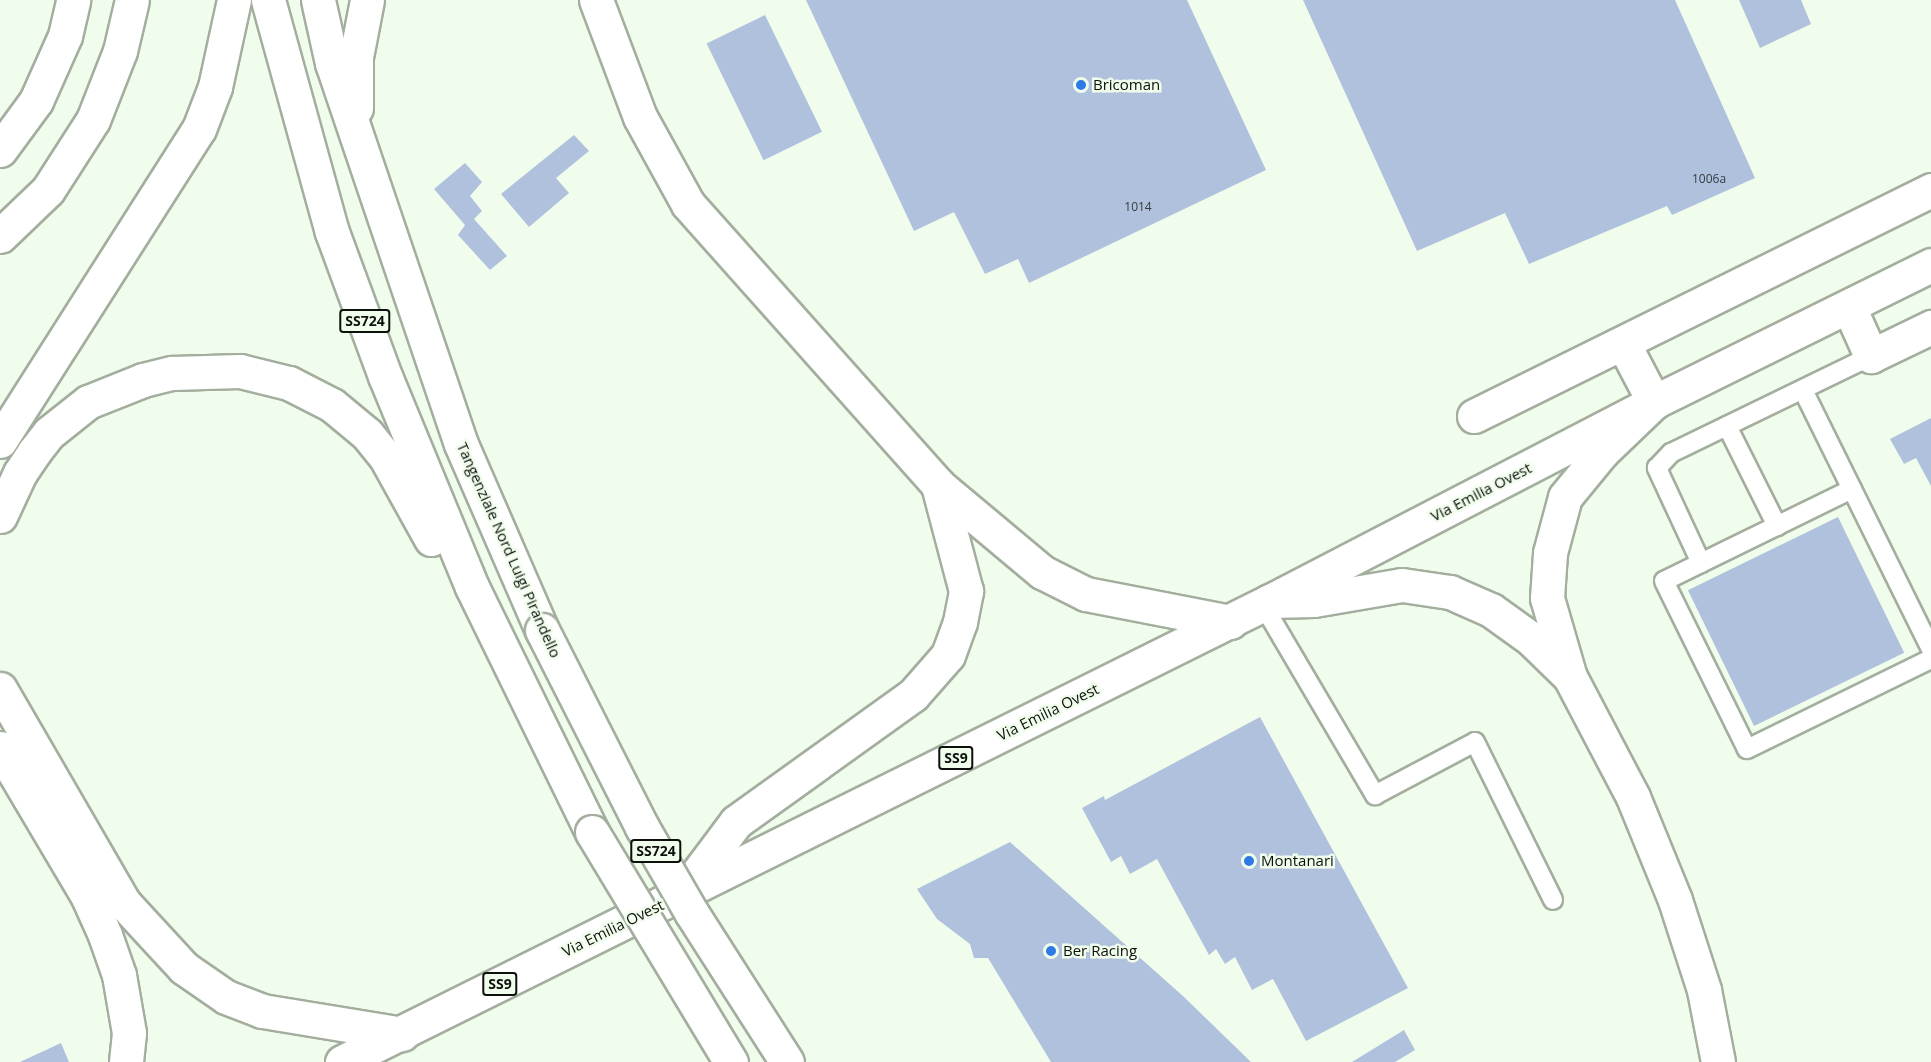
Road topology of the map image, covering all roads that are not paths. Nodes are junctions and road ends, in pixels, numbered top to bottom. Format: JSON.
{"nodes":[{"id":1,"x":73,"y":0,"type":"edge"},
{"id":2,"x":132,"y":0,"type":"edge"},
{"id":3,"x":234,"y":0,"type":"edge"},
{"id":4,"x":268,"y":0,"type":"edge"},
{"id":5,"x":318,"y":0,"type":"edge"},
{"id":6,"x":367,"y":0,"type":"edge"},
{"id":7,"x":596,"y":0,"type":"edge"},
{"id":8,"x":356,"y":132,"type":"junction"},
{"id":9,"x":0,"y":150,"type":"edge"},
{"id":10,"x":1931,"y":190,"type":"edge"},
{"id":11,"x":0,"y":236,"type":"edge"},
{"id":12,"x":1931,"y":265,"type":"edge"},
{"id":13,"x":1849,"y":307,"type":"junction"},
{"id":14,"x":1931,"y":327,"type":"edge"},
{"id":15,"x":1623,"y":343,"type":"junction"},
{"id":16,"x":1871,"y":356,"type":"junction"},
{"id":17,"x":1803,"y":390,"type":"junction"},
{"id":18,"x":1654,"y":402,"type":"junction"},
{"id":19,"x":1474,"y":416,"type":"dead end"},
{"id":20,"x":1727,"y":426,"type":"junction"},
{"id":21,"x":0,"y":441,"type":"edge"},
{"id":22,"x":938,"y":485,"type":"junction"},
{"id":23,"x":1852,"y":489,"type":"junction"},
{"id":24,"x":0,"y":516,"type":"edge"},
{"id":25,"x":1777,"y":526,"type":"junction"},
{"id":26,"x":1701,"y":563,"type":"junction"},
{"id":27,"x":1267,"y":603,"type":"junction"},
{"id":28,"x":1230,"y":622,"type":"junction"},
{"id":29,"x":497,"y":641,"type":"junction"},
{"id":30,"x":1931,"y":649,"type":"edge"},
{"id":31,"x":1931,"y":659,"type":"edge"},
{"id":32,"x":1570,"y":677,"type":"junction"},
{"id":33,"x":0,"y":689,"type":"edge"},
{"id":34,"x":0,"y":748,"type":"edge"},
{"id":35,"x":682,"y":894,"type":"junction"},
{"id":36,"x":1553,"y":900,"type":"dead end"},
{"id":37,"x":402,"y":1034,"type":"junction"},
{"id":38,"x":126,"y":1062,"type":"edge"},
{"id":39,"x":342,"y":1062,"type":"edge"},
{"id":40,"x":731,"y":1062,"type":"edge"},
{"id":41,"x":787,"y":1062,"type":"edge"},
{"id":42,"x":1718,"y":1062,"type":"edge"}],
"edges":[{"from":1,"to":9,"type":"main road"},
{"from":2,"to":11,"type":"main road"},
{"from":3,"to":21,"type":"main road"},
{"from":4,"to":29,"type":"main road","number":"SS724"},
{"from":5,"to":8,"type":"main road","name":"Tangenziale Nord Luigi Pirandello","number":"SS724"},
{"from":6,"to":8,"type":"main road"},
{"from":7,"to":22,"type":"main road"},
{"from":8,"to":41,"type":"main road","name":"Tangenziale Nord Luigi Pirandello","number":"SS724","bridge":true},
{"from":10,"to":15,"type":"main road"},
{"from":12,"to":13,"type":"main road","name":"Via Emilia Ovest","number":"SS9"},
{"from":13,"to":16,"type":"main road"},
{"from":13,"to":18,"type":"main road","name":"Via Emilia Ovest","number":"SS9"},
{"from":14,"to":16,"type":"main road"},
{"from":15,"to":18,"type":"main road"},
{"from":15,"to":19,"type":"main road"},
{"from":16,"to":17,"type":"lane"},
{"from":17,"to":20,"type":"lane"},
{"from":17,"to":23,"type":"lane"},
{"from":18,"to":27,"type":"main road","name":"Via Emilia Ovest","number":"SS9"},
{"from":18,"to":32,"type":"main road"},
{"from":20,"to":25,"type":"lane"},
{"from":20,"to":26,"type":"lane"},
{"from":22,"to":28,"type":"main road"},
{"from":22,"to":35,"type":"main road"},
{"from":23,"to":25,"type":"lane"},
{"from":23,"to":30,"type":"lane"},
{"from":24,"to":29,"type":"main road"},
{"from":25,"to":26,"type":"lane"},
{"from":26,"to":31,"type":"lane"},
{"from":27,"to":28,"type":"main road","name":"Via Emilia Ovest","number":"SS9"},
{"from":27,"to":32,"type":"main road"},
{"from":27,"to":36,"type":"lane"},
{"from":28,"to":35,"type":"main road","name":"Via Emilia Ovest","number":"SS9"},
{"from":29,"to":40,"type":"main road","number":"SS724","bridge":true},
{"from":32,"to":42,"type":"main road"},
{"from":33,"to":37,"type":"main road"},
{"from":34,"to":38,"type":"main road"},
{"from":35,"to":37,"type":"main road","name":"Via Emilia Ovest","number":"SS9"},
{"from":37,"to":39,"type":"main road","name":"Via Emilia Ovest","number":"SS9"}]}
